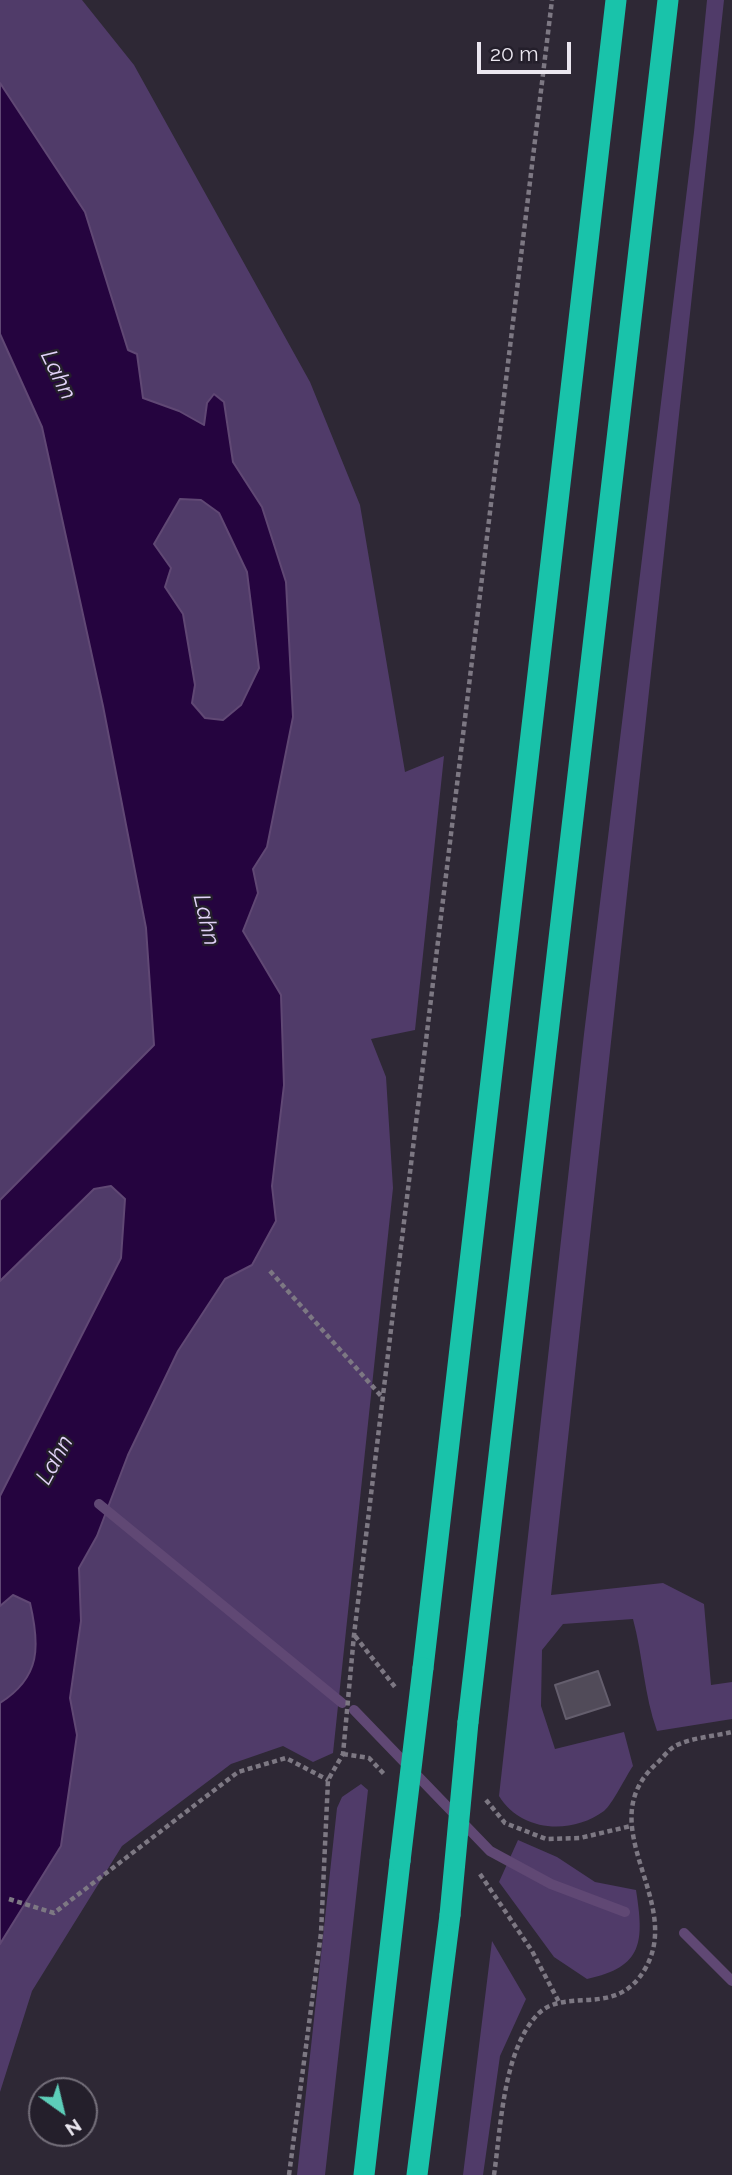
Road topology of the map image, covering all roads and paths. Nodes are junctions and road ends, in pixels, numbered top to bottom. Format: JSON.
{"nodes":[{"id":1,"x":552,"y":0,"type":"edge"},
{"id":2,"x":617,"y":0,"type":"edge"},
{"id":3,"x":668,"y":0,"type":"edge"},
{"id":4,"x":271,"y":1271,"type":"dead end"},
{"id":5,"x":383,"y":1398,"type":"junction"},
{"id":6,"x":732,"y":1732,"type":"edge"},
{"id":7,"x":328,"y":1780,"type":"junction"},
{"id":8,"x":505,"y":1823,"type":"dead end"},
{"id":9,"x":631,"y":1826,"type":"junction"},
{"id":10,"x":487,"y":1882,"type":"dead end"},
{"id":11,"x":9,"y":1899,"type":"dead end"},
{"id":12,"x":559,"y":2002,"type":"junction"},
{"id":13,"x":289,"y":2175,"type":"edge"},
{"id":14,"x":364,"y":2175,"type":"edge"},
{"id":15,"x":417,"y":2175,"type":"edge"},
{"id":16,"x":494,"y":2175,"type":"edge"}],
"edges":[{"from":1,"to":5,"type":"path"},
{"from":2,"to":14,"type":"highway","bridge":true},
{"from":3,"to":15,"type":"highway","bridge":true},
{"from":4,"to":5,"type":"path"},
{"from":5,"to":7,"type":"path"},
{"from":6,"to":9,"type":"path"},
{"from":7,"to":11,"type":"path"},
{"from":7,"to":13,"type":"path"},
{"from":8,"to":9,"type":"path"},
{"from":9,"to":12,"type":"path"},
{"from":10,"to":12,"type":"path"},
{"from":12,"to":16,"type":"path"}]}
